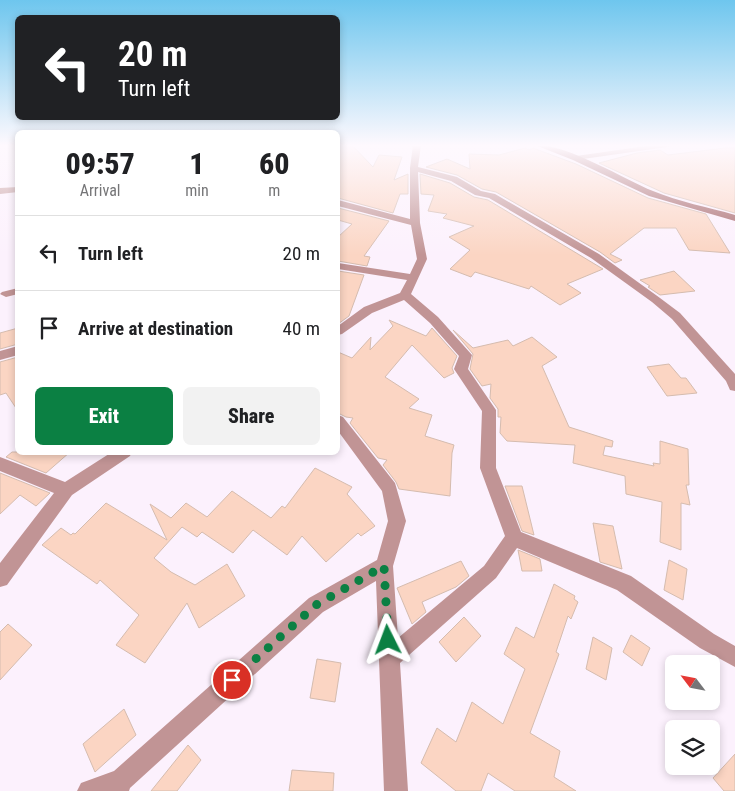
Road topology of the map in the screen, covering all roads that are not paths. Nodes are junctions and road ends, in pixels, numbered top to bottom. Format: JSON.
{"nodes":[{"id":1,"x":414,"y":182,"type":"edge"},
{"id":2,"x":459,"y":182,"type":"edge"},
{"id":3,"x":625,"y":182,"type":"edge"},
{"id":4,"x":15,"y":189,"type":"edge"},
{"id":5,"x":0,"y":191,"type":"edge"},
{"id":6,"x":340,"y":204,"type":"edge"},
{"id":7,"x":735,"y":218,"type":"edge"},
{"id":8,"x":415,"y":223,"type":"junction"},
{"id":9,"x":340,"y":266,"type":"edge"},
{"id":10,"x":413,"y":278,"type":"junction"},
{"id":11,"x":405,"y":295,"type":"junction"},
{"id":12,"x":340,"y":330,"type":"edge"},
{"id":13,"x":15,"y":351,"type":"edge"},
{"id":14,"x":0,"y":356,"type":"edge"},
{"id":15,"x":735,"y":386,"type":"edge"},
{"id":16,"x":340,"y":424,"type":"edge"},
{"id":17,"x":120,"y":455,"type":"edge"},
{"id":18,"x":0,"y":464,"type":"edge"},
{"id":19,"x":66,"y":490,"type":"junction"},
{"id":20,"x":514,"y":538,"type":"junction"},
{"id":21,"x":384,"y":566,"type":"junction"},
{"id":22,"x":0,"y":578,"type":"edge"},
{"id":23,"x":735,"y":657,"type":"edge"},
{"id":24,"x":389,"y":659,"type":"junction"},
{"id":25,"x":119,"y":786,"type":"edge"},
{"id":26,"x":89,"y":791,"type":"edge"},
{"id":27,"x":396,"y":791,"type":"edge"}],
"edges":[{"from":1,"to":8,"type":"street"},
{"from":2,"to":15,"type":"street"},
{"from":3,"to":7,"type":"main road"},
{"from":4,"to":5,"type":"street"},
{"from":6,"to":8,"type":"street"},
{"from":8,"to":10,"type":"street"},
{"from":9,"to":10,"type":"street"},
{"from":10,"to":11,"type":"street"},
{"from":11,"to":12,"type":"street"},
{"from":11,"to":20,"type":"street"},
{"from":13,"to":14,"type":"street"},
{"from":16,"to":21,"type":"street"},
{"from":17,"to":19,"type":"street"},
{"from":18,"to":19,"type":"street"},
{"from":19,"to":22,"type":"street"},
{"from":20,"to":23,"type":"street"},
{"from":20,"to":24,"type":"street"},
{"from":21,"to":24,"type":"street"},
{"from":21,"to":25,"type":"street"},
{"from":24,"to":27,"type":"street"},
{"from":25,"to":26,"type":"street"}]}
